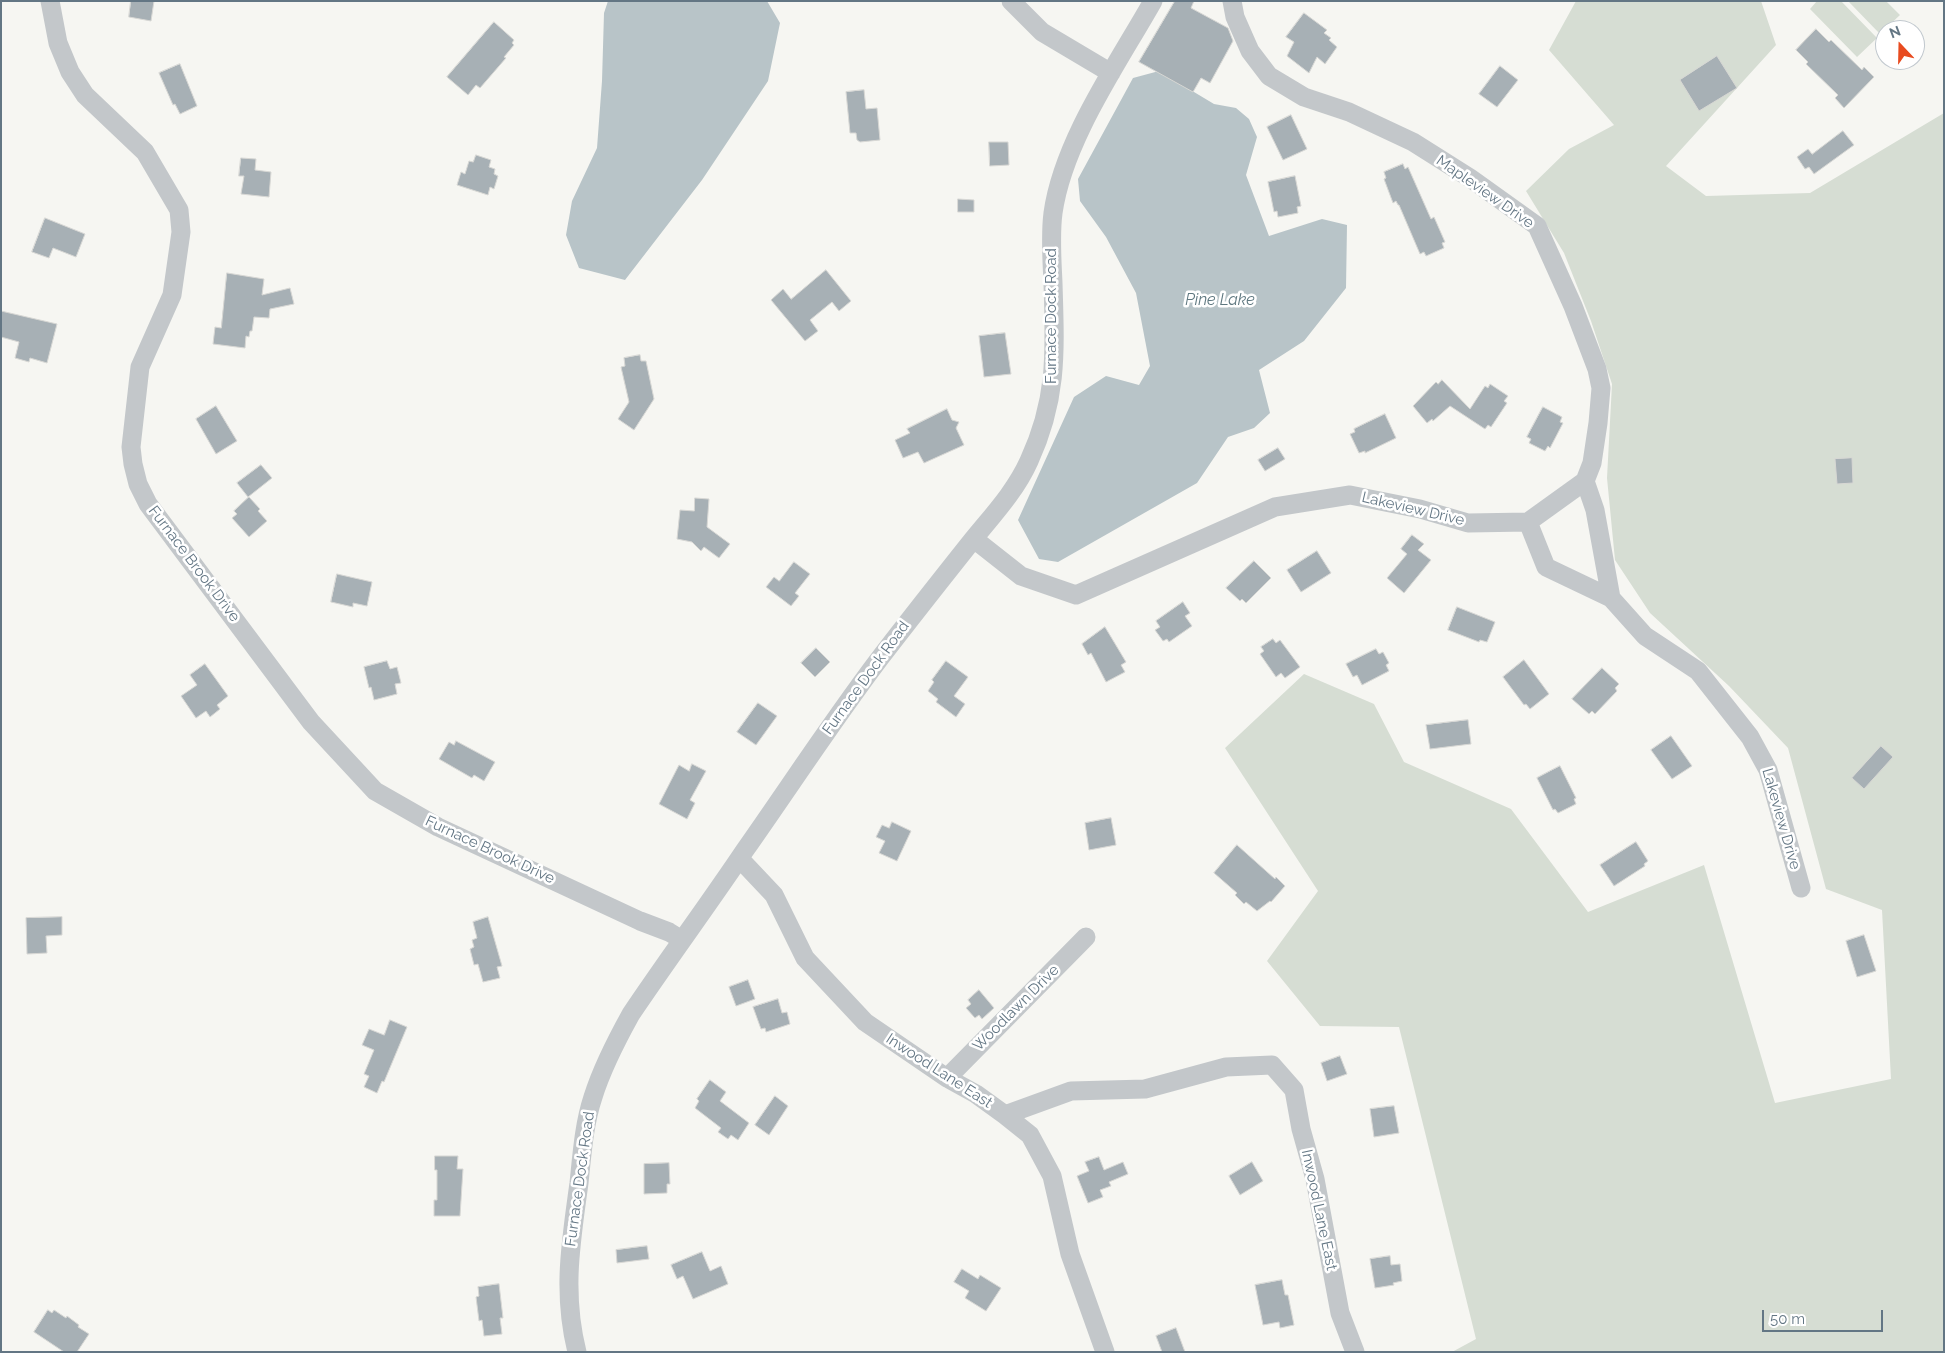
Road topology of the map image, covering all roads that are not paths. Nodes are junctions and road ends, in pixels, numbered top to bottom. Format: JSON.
{"nodes":[{"id":1,"x":50,"y":1,"type":"edge"},
{"id":2,"x":1011,"y":1,"type":"edge"},
{"id":3,"x":1153,"y":1,"type":"edge"},
{"id":4,"x":1232,"y":1,"type":"edge"},
{"id":5,"x":1111,"y":73,"type":"junction"},
{"id":6,"x":1585,"y":481,"type":"junction"},
{"id":7,"x":1528,"y":522,"type":"junction"},
{"id":8,"x":974,"y":539,"type":"junction"},
{"id":9,"x":1611,"y":598,"type":"junction"},
{"id":10,"x":740,"y":859,"type":"junction"},
{"id":11,"x":1800,"y":888,"type":"dead end"},
{"id":12,"x":1086,"y":937,"type":"dead end"},
{"id":13,"x":682,"y":940,"type":"junction"},
{"id":14,"x":947,"y":1078,"type":"junction"},
{"id":15,"x":1005,"y":1115,"type":"junction"},
{"id":16,"x":577,"y":1352,"type":"edge"},
{"id":17,"x":1105,"y":1352,"type":"edge"},
{"id":18,"x":1355,"y":1352,"type":"edge"}],
"edges":[{"from":1,"to":13,"type":"street","name":"Furnace Brook Drive"},
{"from":2,"to":5,"type":"street"},
{"from":3,"to":5,"type":"street","name":"Furnace Dock Road"},
{"from":4,"to":6,"type":"street","name":"Mapleview Drive"},
{"from":5,"to":8,"type":"street","name":"Furnace Dock Road"},
{"from":6,"to":7,"type":"street"},
{"from":6,"to":9,"type":"street"},
{"from":7,"to":8,"type":"street","name":"Lakeview Drive"},
{"from":7,"to":9,"type":"street","name":"Lakeview Drive"},
{"from":8,"to":10,"type":"street","name":"Furnace Dock Road"},
{"from":9,"to":11,"type":"street","name":"Lakeview Drive"},
{"from":10,"to":13,"type":"street","name":"Furnace Dock Road"},
{"from":10,"to":14,"type":"street","name":"Inwood Lane East"},
{"from":12,"to":14,"type":"street","name":"Woodlawn Drive"},
{"from":13,"to":16,"type":"street","name":"Furnace Dock Road"},
{"from":14,"to":15,"type":"street","name":"Inwood Lane East"},
{"from":15,"to":17,"type":"street"},
{"from":15,"to":18,"type":"street","name":"Inwood Lane East"}]}
